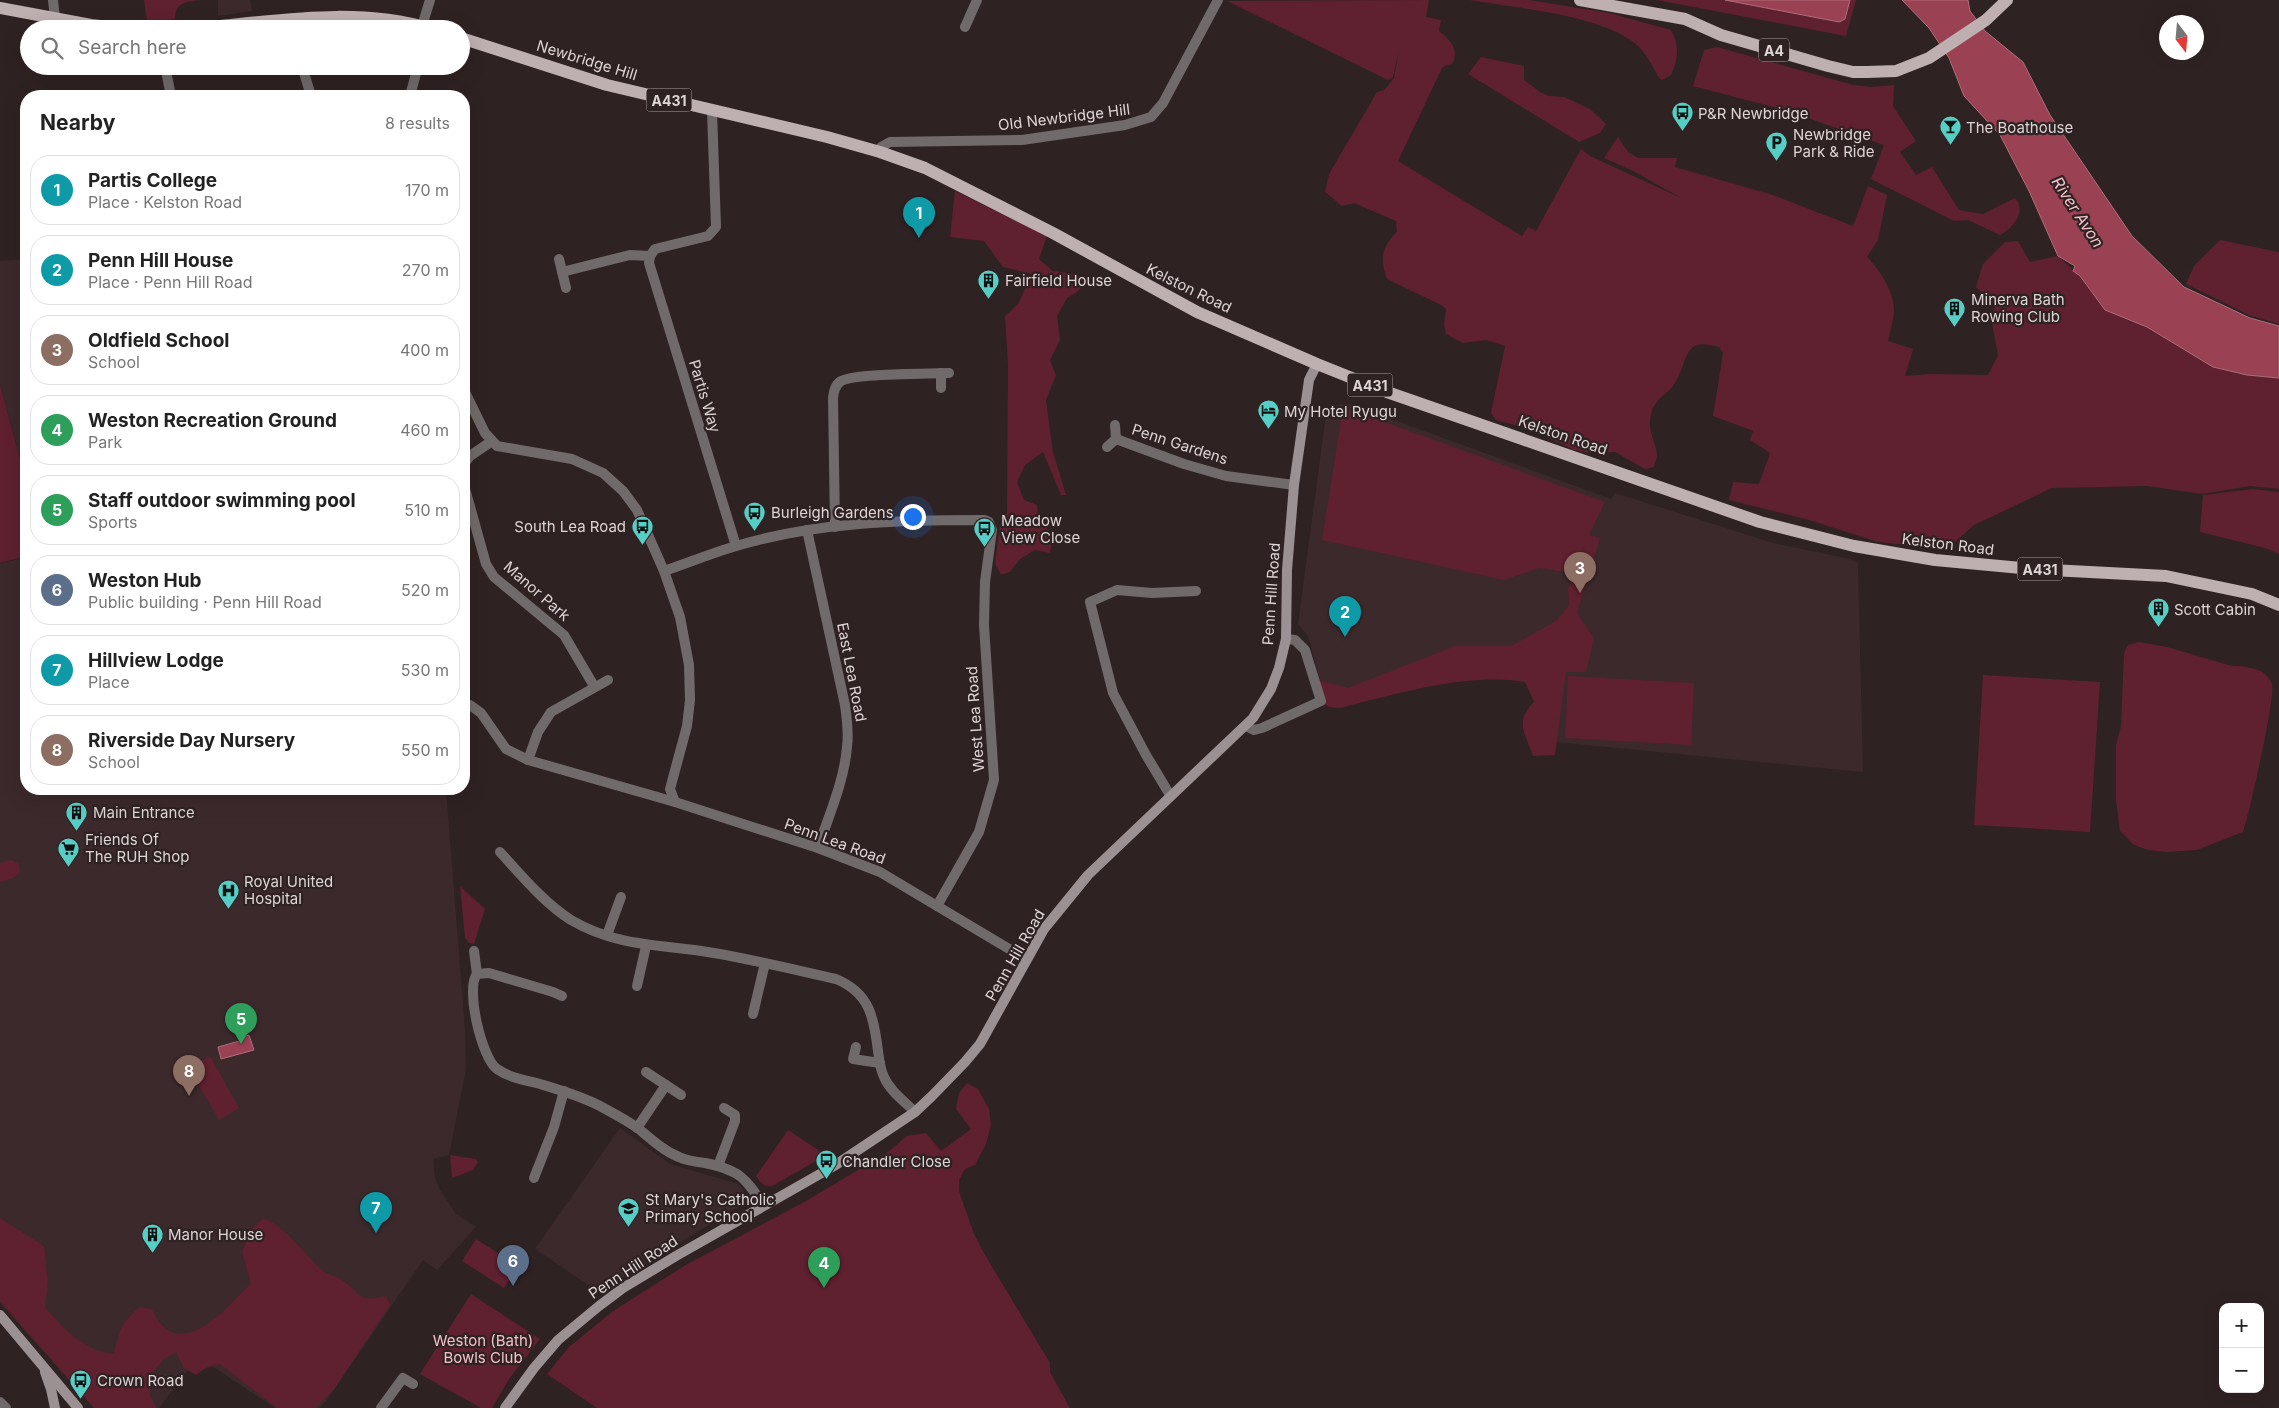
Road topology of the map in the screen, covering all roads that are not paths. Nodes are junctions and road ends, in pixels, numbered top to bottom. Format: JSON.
{"nodes":[{"id":1,"x":53,"y":0,"type":"edge"},
{"id":2,"x":430,"y":0,"type":"edge"},
{"id":3,"x":977,"y":0,"type":"edge"},
{"id":4,"x":1218,"y":0,"type":"edge"},
{"id":5,"x":1580,"y":0,"type":"edge"},
{"id":6,"x":2007,"y":0,"type":"edge"},
{"id":7,"x":0,"y":8,"type":"edge"},
{"id":8,"x":55,"y":18,"type":"junction"},
{"id":9,"x":68,"y":20,"type":"edge"},
{"id":10,"x":332,"y":20,"type":"edge"},
{"id":11,"x":393,"y":20,"type":"edge"},
{"id":12,"x":428,"y":20,"type":"edge"},
{"id":13,"x":965,"y":27,"type":"dead end"},
{"id":14,"x":470,"y":41,"type":"edge"},
{"id":15,"x":167,"y":75,"type":"edge"},
{"id":16,"x":305,"y":75,"type":"edge"},
{"id":17,"x":416,"y":75,"type":"edge"},
{"id":18,"x":170,"y":90,"type":"edge"},
{"id":19,"x":309,"y":90,"type":"edge"},
{"id":20,"x":412,"y":90,"type":"edge"},
{"id":21,"x":712,"y":110,"type":"junction"},
{"id":22,"x":880,"y":152,"type":"junction"},
{"id":23,"x":650,"y":256,"type":"junction"},
{"id":24,"x":559,"y":259,"type":"dead end"},
{"id":25,"x":562,"y":272,"type":"junction"},
{"id":26,"x":566,"y":288,"type":"dead end"},
{"id":27,"x":1317,"y":364,"type":"junction"},
{"id":28,"x":941,"y":388,"type":"dead end"},
{"id":29,"x":470,"y":402,"type":"edge"},
{"id":30,"x":1115,"y":425,"type":"dead end"},
{"id":31,"x":1116,"y":439,"type":"junction"},
{"id":32,"x":492,"y":441,"type":"junction"},
{"id":33,"x":1107,"y":447,"type":"dead end"},
{"id":34,"x":470,"y":456,"type":"edge"},
{"id":35,"x":1294,"y":485,"type":"junction"},
{"id":36,"x":470,"y":507,"type":"edge"},
{"id":37,"x":835,"y":526,"type":"junction"},
{"id":38,"x":807,"y":530,"type":"junction"},
{"id":39,"x":736,"y":546,"type":"junction"},
{"id":40,"x":664,"y":571,"type":"junction"},
{"id":41,"x":1196,"y":591,"type":"dead end"},
{"id":42,"x":2279,"y":605,"type":"edge"},
{"id":43,"x":1286,"y":640,"type":"junction"},
{"id":44,"x":608,"y":680,"type":"dead end"},
{"id":45,"x":594,"y":686,"type":"junction"},
{"id":46,"x":470,"y":705,"type":"dead end"},
{"id":47,"x":1246,"y":726,"type":"junction"},
{"id":48,"x":528,"y":760,"type":"junction"},
{"id":49,"x":1170,"y":795,"type":"junction"},
{"id":50,"x":675,"y":802,"type":"junction"},
{"id":51,"x":818,"y":848,"type":"junction"},
{"id":52,"x":500,"y":852,"type":"dead end"},
{"id":53,"x":621,"y":897,"type":"dead end"},
{"id":54,"x":937,"y":906,"type":"junction"},
{"id":55,"x":607,"y":935,"type":"junction"},
{"id":56,"x":646,"y":946,"type":"junction"},
{"id":57,"x":474,"y":951,"type":"dead end"},
{"id":58,"x":1026,"y":958,"type":"junction"},
{"id":59,"x":765,"y":963,"type":"junction"},
{"id":60,"x":477,"y":974,"type":"junction"},
{"id":61,"x":637,"y":986,"type":"dead end"},
{"id":62,"x":562,"y":996,"type":"dead end"},
{"id":63,"x":753,"y":1014,"type":"dead end"},
{"id":64,"x":856,"y":1047,"type":"dead end"},
{"id":65,"x":880,"y":1063,"type":"junction"},
{"id":66,"x":646,"y":1072,"type":"dead end"},
{"id":67,"x":666,"y":1085,"type":"junction"},
{"id":68,"x":564,"y":1091,"type":"junction"},
{"id":69,"x":681,"y":1095,"type":"dead end"},
{"id":70,"x":724,"y":1108,"type":"dead end"},
{"id":71,"x":915,"y":1112,"type":"junction"},
{"id":72,"x":637,"y":1128,"type":"junction"},
{"id":73,"x":718,"y":1166,"type":"junction"},
{"id":74,"x":534,"y":1178,"type":"dead end"},
{"id":75,"x":763,"y":1205,"type":"junction"},
{"id":76,"x":0,"y":1315,"type":"edge"},
{"id":77,"x":42,"y":1364,"type":"junction"},
{"id":78,"x":413,"y":1384,"type":"dead end"},
{"id":79,"x":0,"y":1402,"type":"edge"},
{"id":80,"x":6,"y":1408,"type":"edge"},
{"id":81,"x":55,"y":1408,"type":"edge"},
{"id":82,"x":78,"y":1408,"type":"edge"},
{"id":83,"x":381,"y":1408,"type":"edge"},
{"id":84,"x":506,"y":1408,"type":"edge"}],
"edges":[{"from":1,"to":8,"type":"street"},
{"from":2,"to":12,"type":"street"},
{"from":3,"to":13,"type":"street"},
{"from":4,"to":22,"type":"street","name":"Old Newbridge Hill"},
{"from":5,"to":6,"type":"main road","number":"A4"},
{"from":7,"to":8,"type":"main road"},
{"from":8,"to":9,"type":"main road"},
{"from":10,"to":11,"type":"main road"},
{"from":14,"to":21,"type":"main road","name":"Newbridge Hill","number":"A431"},
{"from":15,"to":18,"type":"street"},
{"from":16,"to":19,"type":"street"},
{"from":17,"to":20,"type":"street"},
{"from":21,"to":22,"type":"main road","name":"Newbridge Hill","number":"A431"},
{"from":21,"to":23,"type":"street"},
{"from":22,"to":27,"type":"main road","name":"Kelston Road","number":"A431"},
{"from":23,"to":25,"type":"street"},
{"from":23,"to":39,"type":"street","name":"Partis Way"},
{"from":24,"to":25,"type":"street"},
{"from":25,"to":26,"type":"street"},
{"from":27,"to":35,"type":"street","name":"Penn Hill Road"},
{"from":27,"to":42,"type":"main road","name":"Kelston Road","number":"A431"},
{"from":28,"to":37,"type":"street"},
{"from":29,"to":32,"type":"street"},
{"from":30,"to":31,"type":"street","name":"Penn Gardens"},
{"from":31,"to":33,"type":"street","name":"Penn Gardens"},
{"from":31,"to":35,"type":"street","name":"Penn Gardens"},
{"from":32,"to":34,"type":"street"},
{"from":32,"to":40,"type":"street"},
{"from":35,"to":43,"type":"street","name":"Penn Hill Road"},
{"from":36,"to":45,"type":"street","name":"Manor Park"},
{"from":37,"to":38,"type":"street"},
{"from":37,"to":54,"type":"street","name":"West Lea Road"},
{"from":38,"to":39,"type":"street"},
{"from":38,"to":51,"type":"street","name":"East Lea Road"},
{"from":39,"to":40,"type":"street"},
{"from":40,"to":50,"type":"street"},
{"from":41,"to":49,"type":"street"},
{"from":43,"to":47,"type":"street","name":"Penn Hill Road"},
{"from":43,"to":47,"type":"street"},
{"from":44,"to":45,"type":"street"},
{"from":45,"to":48,"type":"street"},
{"from":46,"to":48,"type":"street"},
{"from":47,"to":49,"type":"street","name":"Penn Hill Road"},
{"from":48,"to":50,"type":"street","name":"Penn Lea Road"},
{"from":49,"to":58,"type":"street","name":"Penn Hill Road"},
{"from":50,"to":51,"type":"street","name":"Penn Lea Road"},
{"from":51,"to":54,"type":"street","name":"Penn Lea Road"},
{"from":52,"to":55,"type":"street"},
{"from":53,"to":55,"type":"street"},
{"from":54,"to":58,"type":"street","name":"Penn Lea Road"},
{"from":55,"to":56,"type":"street"},
{"from":56,"to":59,"type":"street"},
{"from":56,"to":61,"type":"street"},
{"from":57,"to":60,"type":"street"},
{"from":58,"to":71,"type":"street","name":"Penn Hill Road"},
{"from":59,"to":63,"type":"street"},
{"from":59,"to":65,"type":"street"},
{"from":60,"to":62,"type":"street"},
{"from":60,"to":68,"type":"street"},
{"from":64,"to":65,"type":"street"},
{"from":65,"to":71,"type":"street"},
{"from":66,"to":67,"type":"street"},
{"from":67,"to":69,"type":"street"},
{"from":67,"to":72,"type":"street"},
{"from":68,"to":72,"type":"street"},
{"from":68,"to":74,"type":"street"},
{"from":70,"to":73,"type":"street"},
{"from":71,"to":75,"type":"street","name":"Penn Hill Road"},
{"from":72,"to":73,"type":"street"},
{"from":73,"to":75,"type":"street"},
{"from":75,"to":84,"type":"street","name":"Penn Hill Road"},
{"from":76,"to":77,"type":"street"},
{"from":77,"to":81,"type":"street"},
{"from":77,"to":82,"type":"street"},
{"from":78,"to":83,"type":"street"},
{"from":79,"to":80,"type":"street"}]}
